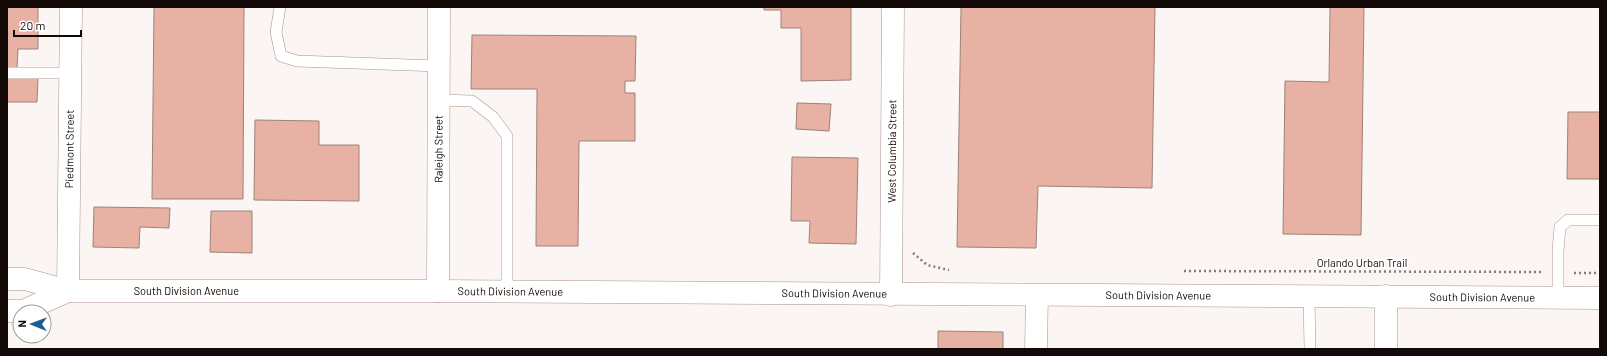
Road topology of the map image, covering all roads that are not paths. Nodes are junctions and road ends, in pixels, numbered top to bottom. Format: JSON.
{"nodes":[{"id":1,"x":71,"y":7,"type":"edge"},
{"id":2,"x":280,"y":7,"type":"edge"},
{"id":3,"x":439,"y":7,"type":"edge"},
{"id":4,"x":892,"y":7,"type":"edge"},
{"id":5,"x":439,"y":66,"type":"junction"},
{"id":6,"x":7,"y":73,"type":"edge"},
{"id":7,"x":70,"y":73,"type":"junction"},
{"id":8,"x":439,"y":100,"type":"junction"},
{"id":9,"x":1600,"y":220,"type":"edge"},
{"id":10,"x":7,"y":279,"type":"edge"},
{"id":11,"x":68,"y":291,"type":"junction"},
{"id":12,"x":438,"y":291,"type":"junction"},
{"id":13,"x":507,"y":292,"type":"junction"},
{"id":14,"x":891,"y":295,"type":"junction"},
{"id":15,"x":1037,"y":295,"type":"junction"},
{"id":16,"x":1309,"y":296,"type":"junction"},
{"id":17,"x":1386,"y":296,"type":"junction"},
{"id":18,"x":1558,"y":297,"type":"junction"},
{"id":19,"x":1600,"y":298,"type":"edge"},
{"id":20,"x":7,"y":311,"type":"edge"},
{"id":21,"x":1036,"y":349,"type":"edge"},
{"id":22,"x":1310,"y":349,"type":"edge"},
{"id":23,"x":1386,"y":349,"type":"edge"}],
"edges":[{"from":1,"to":7,"type":"street","name":"Piedmont Street"},
{"from":2,"to":5,"type":"lane"},
{"from":3,"to":5,"type":"street","name":"Raleigh Street"},
{"from":4,"to":14,"type":"street","name":"West Columbia Street"},
{"from":5,"to":8,"type":"street","name":"Raleigh Street"},
{"from":6,"to":7,"type":"lane"},
{"from":7,"to":11,"type":"street","name":"Piedmont Street"},
{"from":8,"to":12,"type":"street","name":"Raleigh Street"},
{"from":8,"to":13,"type":"lane"},
{"from":9,"to":18,"type":"lane"},
{"from":10,"to":11,"type":"street","name":"South Division Avenue"},
{"from":11,"to":12,"type":"street","name":"South Division Avenue"},
{"from":11,"to":20,"type":"street","name":"South Division Avenue"},
{"from":12,"to":13,"type":"street","name":"South Division Avenue"},
{"from":13,"to":14,"type":"street","name":"South Division Avenue"},
{"from":14,"to":15,"type":"street","name":"South Division Avenue"},
{"from":15,"to":16,"type":"street","name":"South Division Avenue"},
{"from":15,"to":21,"type":"street"},
{"from":16,"to":17,"type":"street","name":"South Division Avenue"},
{"from":16,"to":22,"type":"lane"},
{"from":17,"to":18,"type":"street","name":"South Division Avenue"},
{"from":17,"to":23,"type":"street"},
{"from":18,"to":19,"type":"street","name":"South Division Avenue"}]}
